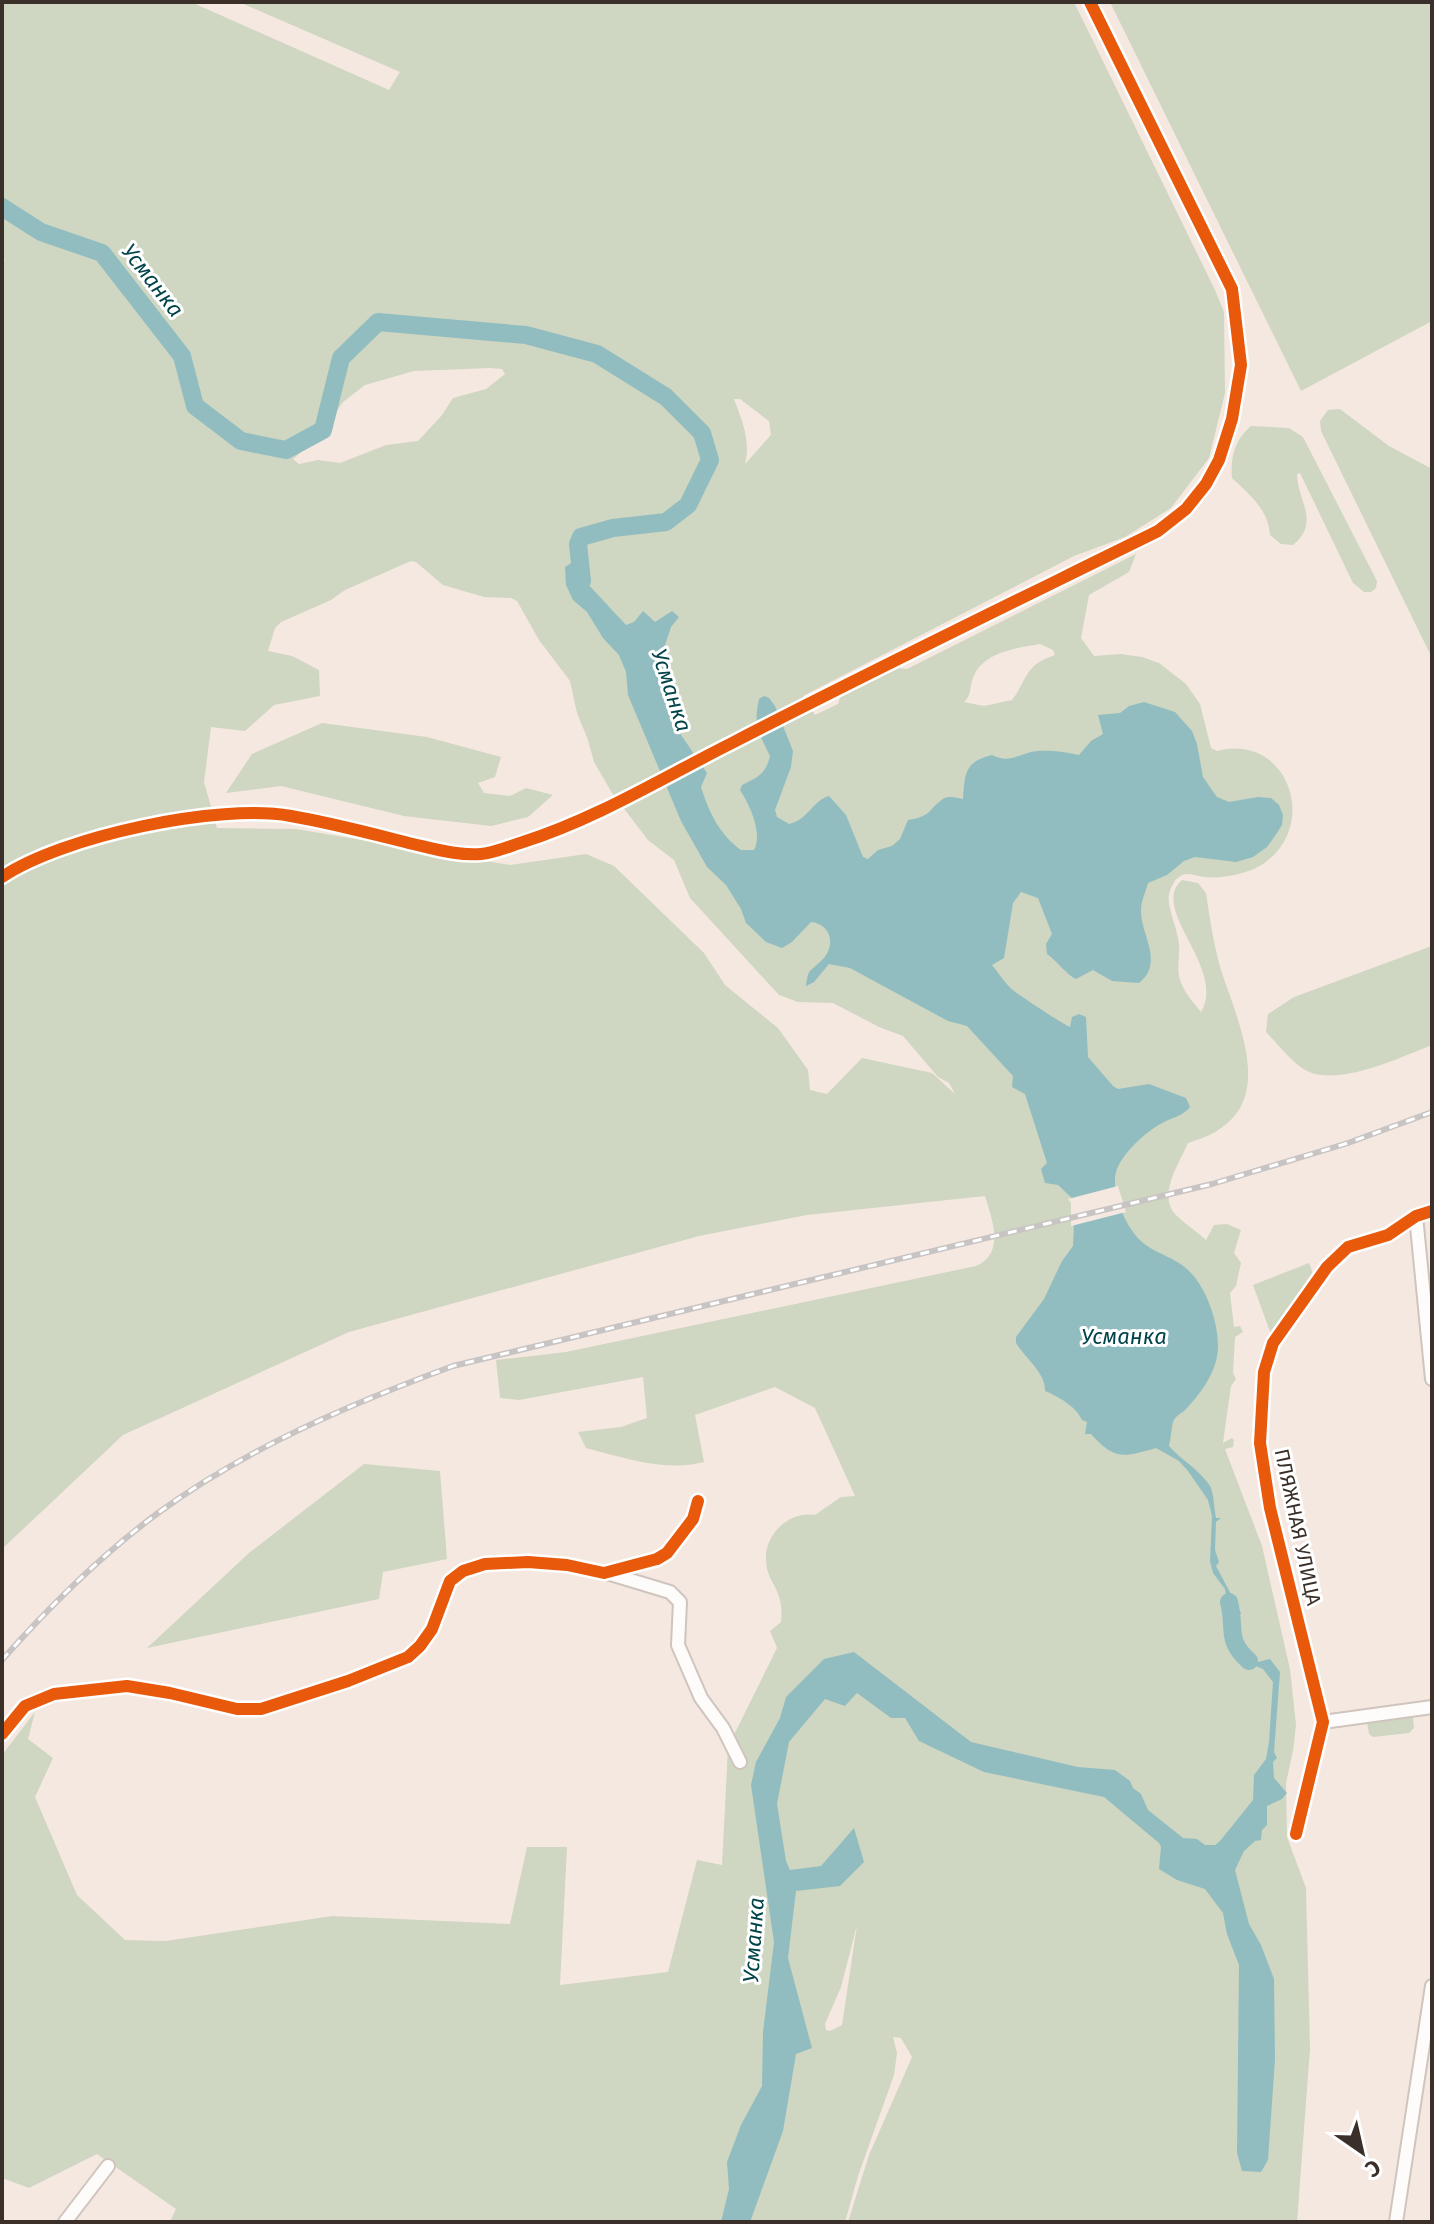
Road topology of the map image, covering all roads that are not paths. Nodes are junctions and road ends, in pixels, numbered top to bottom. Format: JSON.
{"nodes":[{"id":1,"x":1090,"y":2,"type":"edge"},
{"id":2,"x":2,"y":877,"type":"edge"},
{"id":3,"x":1432,"y":1211,"type":"edge"},
{"id":4,"x":1416,"y":1216,"type":"junction"},
{"id":5,"x":1432,"y":1379,"type":"edge"},
{"id":6,"x":698,"y":1501,"type":"dead end"},
{"id":7,"x":604,"y":1573,"type":"junction"},
{"id":8,"x":1432,"y":1707,"type":"edge"},
{"id":9,"x":1323,"y":1722,"type":"junction"},
{"id":10,"x":2,"y":1734,"type":"edge"},
{"id":11,"x":740,"y":1762,"type":"dead end"},
{"id":12,"x":1296,"y":1834,"type":"dead end"},
{"id":13,"x":1432,"y":1986,"type":"edge"},
{"id":14,"x":108,"y":2166,"type":"dead end"},
{"id":15,"x":65,"y":2222,"type":"edge"},
{"id":16,"x":1396,"y":2222,"type":"edge"}],
"edges":[{"from":1,"to":2,"type":"street"},
{"from":3,"to":4,"type":"street","name":"ПЛЯЖНАЯ УЛИЦА"},
{"from":4,"to":5,"type":"street"},
{"from":4,"to":9,"type":"street","name":"ПЛЯЖНАЯ УЛИЦА"},
{"from":6,"to":7,"type":"street"},
{"from":7,"to":10,"type":"street"},
{"from":7,"to":11,"type":"street"},
{"from":8,"to":9,"type":"street"},
{"from":9,"to":12,"type":"street","name":"ПЛЯЖНАЯ УЛИЦА"},
{"from":13,"to":16,"type":"street"},
{"from":14,"to":15,"type":"street"}]}
